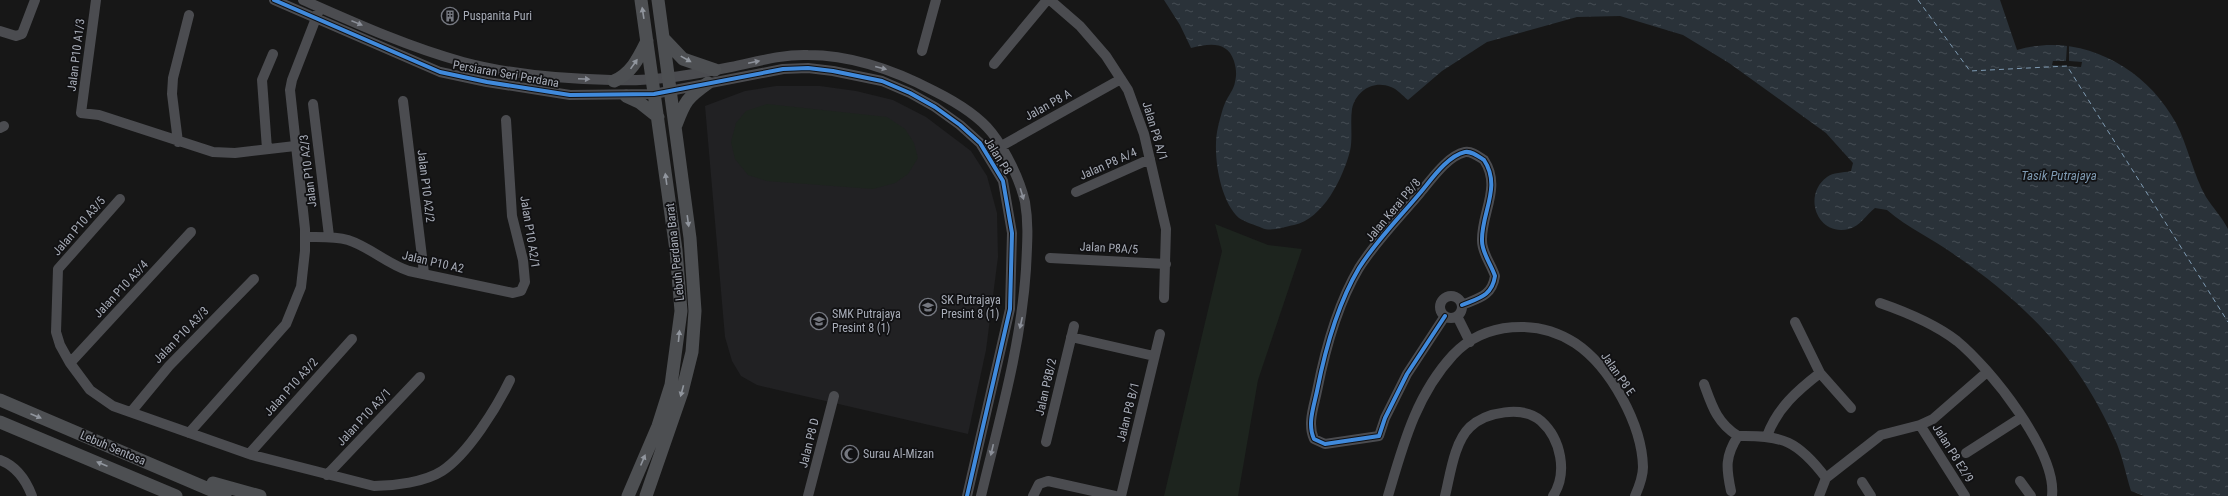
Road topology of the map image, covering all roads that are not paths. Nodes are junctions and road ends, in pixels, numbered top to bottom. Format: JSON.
{"nodes":[{"id":1,"x":35,"y":0,"type":"edge"},
{"id":2,"x":96,"y":0,"type":"edge"},
{"id":3,"x":274,"y":0,"type":"edge"},
{"id":4,"x":303,"y":0,"type":"edge"},
{"id":5,"x":641,"y":0,"type":"edge"},
{"id":6,"x":658,"y":0,"type":"edge"},
{"id":7,"x":936,"y":0,"type":"edge"},
{"id":8,"x":1047,"y":0,"type":"edge"},
{"id":9,"x":1050,"y":0,"type":"edge"},
{"id":10,"x":321,"y":8,"type":"junction"},
{"id":11,"x":189,"y":15,"type":"dead end"},
{"id":12,"x":316,"y":18,"type":"junction"},
{"id":13,"x":0,"y":31,"type":"edge"},
{"id":14,"x":663,"y":38,"type":"junction"},
{"id":15,"x":647,"y":41,"type":"junction"},
{"id":16,"x":922,"y":51,"type":"dead end"},
{"id":17,"x":273,"y":54,"type":"dead end"},
{"id":18,"x":994,"y":64,"type":"dead end"},
{"id":19,"x":715,"y":70,"type":"junction"},
{"id":20,"x":652,"y":79,"type":"junction"},
{"id":21,"x":668,"y":79,"type":"junction"},
{"id":22,"x":1121,"y":79,"type":"junction"},
{"id":23,"x":614,"y":81,"type":"junction"},
{"id":24,"x":708,"y":83,"type":"junction"},
{"id":25,"x":670,"y":92,"type":"junction"},
{"id":26,"x":654,"y":94,"type":"junction"},
{"id":27,"x":626,"y":96,"type":"junction"},
{"id":28,"x":403,"y":101,"type":"dead end"},
{"id":29,"x":314,"y":104,"type":"dead end"},
{"id":30,"x":658,"y":117,"type":"junction"},
{"id":31,"x":506,"y":120,"type":"dead end"},
{"id":32,"x":676,"y":127,"type":"junction"},
{"id":33,"x":178,"y":142,"type":"junction"},
{"id":34,"x":295,"y":146,"type":"junction"},
{"id":35,"x":1000,"y":146,"type":"junction"},
{"id":36,"x":267,"y":149,"type":"junction"},
{"id":37,"x":987,"y":154,"type":"junction"},
{"id":38,"x":1150,"y":159,"type":"junction"},
{"id":39,"x":1076,"y":192,"type":"dead end"},
{"id":40,"x":120,"y":199,"type":"dead end"},
{"id":41,"x":191,"y":232,"type":"dead end"},
{"id":42,"x":329,"y":236,"type":"junction"},
{"id":43,"x":305,"y":237,"type":"junction"},
{"id":44,"x":1050,"y":258,"type":"dead end"},
{"id":45,"x":1166,"y":264,"type":"junction"},
{"id":46,"x":424,"y":273,"type":"junction"},
{"id":47,"x":254,"y":279,"type":"dead end"},
{"id":48,"x":514,"y":293,"type":"joint"},
{"id":49,"x":1164,"y":298,"type":"dead end"},
{"id":50,"x":1880,"y":303,"type":"dead end"},
{"id":51,"x":1462,"y":305,"type":"junction"},
{"id":52,"x":1445,"y":316,"type":"junction"},
{"id":53,"x":1457,"y":316,"type":"junction"},
{"id":54,"x":1795,"y":322,"type":"dead end"},
{"id":55,"x":1074,"y":326,"type":"dead end"},
{"id":56,"x":1160,"y":334,"type":"dead end"},
{"id":57,"x":1071,"y":337,"type":"junction"},
{"id":58,"x":352,"y":338,"type":"dead end"},
{"id":59,"x":1470,"y":342,"type":"junction"},
{"id":60,"x":1154,"y":356,"type":"junction"},
{"id":61,"x":70,"y":363,"type":"junction"},
{"id":62,"x":1987,"y":372,"type":"junction"},
{"id":63,"x":1820,"y":373,"type":"junction"},
{"id":64,"x":420,"y":377,"type":"dead end"},
{"id":65,"x":510,"y":380,"type":"dead end"},
{"id":66,"x":1704,"y":384,"type":"dead end"},
{"id":67,"x":834,"y":396,"type":"dead end"},
{"id":68,"x":0,"y":400,"type":"edge"},
{"id":69,"x":1851,"y":408,"type":"dead end"},
{"id":70,"x":131,"y":412,"type":"junction"},
{"id":71,"x":2022,"y":417,"type":"junction"},
{"id":72,"x":0,"y":422,"type":"edge"},
{"id":73,"x":1920,"y":425,"type":"junction"},
{"id":74,"x":189,"y":433,"type":"junction"},
{"id":75,"x":1738,"y":436,"type":"junction"},
{"id":76,"x":1768,"y":436,"type":"junction"},
{"id":77,"x":1046,"y":442,"type":"dead end"},
{"id":78,"x":1966,"y":453,"type":"dead end"},
{"id":79,"x":249,"y":454,"type":"junction"},
{"id":80,"x":0,"y":460,"type":"edge"},
{"id":81,"x":117,"y":470,"type":"junction"},
{"id":82,"x":169,"y":472,"type":"junction"},
{"id":83,"x":327,"y":475,"type":"junction"},
{"id":84,"x":1826,"y":478,"type":"junction"},
{"id":85,"x":2020,"y":481,"type":"dead end"},
{"id":86,"x":1862,"y":482,"type":"dead end"},
{"id":87,"x":1731,"y":491,"type":"dead end"},
{"id":88,"x":32,"y":496,"type":"edge"},
{"id":89,"x":161,"y":496,"type":"edge"},
{"id":90,"x":176,"y":496,"type":"edge"},
{"id":91,"x":225,"y":496,"type":"edge"},
{"id":92,"x":260,"y":496,"type":"edge"},
{"id":93,"x":628,"y":496,"type":"edge"},
{"id":94,"x":646,"y":496,"type":"edge"},
{"id":95,"x":808,"y":496,"type":"edge"},
{"id":96,"x":967,"y":496,"type":"edge"},
{"id":97,"x":981,"y":496,"type":"edge"},
{"id":98,"x":1033,"y":496,"type":"edge"},
{"id":99,"x":1115,"y":496,"type":"edge"},
{"id":100,"x":1121,"y":496,"type":"edge"},
{"id":101,"x":1388,"y":496,"type":"edge"},
{"id":102,"x":1445,"y":496,"type":"edge"},
{"id":103,"x":1553,"y":496,"type":"edge"},
{"id":104,"x":1635,"y":496,"type":"edge"},
{"id":105,"x":1819,"y":496,"type":"edge"},
{"id":106,"x":1871,"y":496,"type":"edge"},
{"id":107,"x":1964,"y":496,"type":"edge"},
{"id":108,"x":2031,"y":496,"type":"edge"},
{"id":109,"x":2052,"y":496,"type":"edge"}],
"edges":[{"from":1,"to":13,"type":"street"},
{"from":2,"to":33,"type":"street","name":"Jalan P10 A1/3"},
{"from":3,"to":12,"type":"street","name":"Persiaran Seri Perdana"},
{"from":4,"to":10,"type":"street","name":"Persiaran Seri Perdana"},
{"from":15,"to":5,"type":"main road","name":"Lebuh Perdana Barat","one_way":true},
{"from":6,"to":14,"type":"main road","name":"Lebuh Perdana Barat"},
{"from":7,"to":16,"type":"street"},
{"from":8,"to":18,"type":"street"},
{"from":9,"to":22,"type":"street","name":"Jalan P8 A/1"},
{"from":10,"to":12,"type":"street"},
{"from":10,"to":23,"type":"street","name":"Persiaran Seri Perdana","one_way":true},
{"from":11,"to":33,"type":"street"},
{"from":12,"to":27,"type":"street","name":"Persiaran Seri Perdana"},
{"from":12,"to":34,"type":"street"},
{"from":14,"to":19,"type":"main road","one_way":true},
{"from":14,"to":21,"type":"main road","name":"Lebuh Perdana Barat"},
{"from":15,"to":20,"type":"main road","name":"Lebuh Perdana Barat"},
{"from":23,"to":15,"type":"main road","one_way":true},
{"from":17,"to":36,"type":"street"},
{"from":19,"to":21,"type":"street","name":"Jalan P8"},
{"from":19,"to":35,"type":"street","name":"Jalan P8","one_way":true},
{"from":20,"to":21,"type":"street","name":"Jalan P8"},
{"from":20,"to":23,"type":"street","name":"Persiaran Seri Perdana"},
{"from":20,"to":26,"type":"main road","name":"Lebuh Perdana Barat"},
{"from":21,"to":25,"type":"main road","name":"Lebuh Perdana Barat"},
{"from":22,"to":35,"type":"street","name":"Jalan P8 A"},
{"from":22,"to":38,"type":"street","name":"Jalan P8 A/1"},
{"from":24,"to":25,"type":"street","name":"Jalan P8"},
{"from":24,"to":32,"type":"main road"},
{"from":24,"to":37,"type":"street","name":"Jalan P8"},
{"from":25,"to":26,"type":"street","name":"Jalan P8"},
{"from":25,"to":32,"type":"main road","name":"Lebuh Perdana Barat"},
{"from":26,"to":27,"type":"street","name":"Persiaran Seri Perdana"},
{"from":26,"to":30,"type":"main road","name":"Lebuh Perdana Barat"},
{"from":27,"to":30,"type":"main road"},
{"from":28,"to":46,"type":"street","name":"Jalan P10 A2/2"},
{"from":29,"to":42,"type":"street","name":"Jalan P10 A2/3"},
{"from":93,"to":30,"type":"main road","name":"Lebuh Perdana Barat","one_way":true},
{"from":31,"to":48,"type":"street","name":"Jalan P10 A2/1"},
{"from":32,"to":94,"type":"main road","name":"Lebuh Perdana Barat","one_way":true},
{"from":33,"to":36,"type":"street"},
{"from":34,"to":36,"type":"street"},
{"from":34,"to":43,"type":"street"},
{"from":35,"to":37,"type":"street","name":"Jalan P8 A"},
{"from":35,"to":97,"type":"street","name":"Jalan P8","one_way":true},
{"from":37,"to":96,"type":"street","name":"Jalan P8"},
{"from":38,"to":39,"type":"street","name":"Jalan P8 A/4"},
{"from":38,"to":45,"type":"street","name":"Jalan P8 A/1"},
{"from":40,"to":61,"type":"street","name":"Jalan P10 A3/5"},
{"from":41,"to":61,"type":"street","name":"Jalan P10 A3/4"},
{"from":42,"to":43,"type":"street","name":"Jalan P10 A2"},
{"from":42,"to":46,"type":"street","name":"Jalan P10 A2"},
{"from":43,"to":74,"type":"street"},
{"from":44,"to":45,"type":"street","name":"Jalan P8A/5"},
{"from":45,"to":49,"type":"street","name":"Jalan P8 A/1"},
{"from":46,"to":48,"type":"street","name":"Jalan P10 A2"},
{"from":47,"to":70,"type":"street","name":"Jalan P10 A3/3"},
{"from":50,"to":62,"type":"street"},
{"from":51,"to":52,"type":"street"},
{"from":51,"to":52,"type":"street","name":"Jalan Kerai P8/8"},
{"from":51,"to":53,"type":"street"},
{"from":52,"to":53,"type":"street"},
{"from":53,"to":59,"type":"street"},
{"from":54,"to":63,"type":"street"},
{"from":55,"to":57,"type":"street","name":"Jalan P8B/2"},
{"from":56,"to":60,"type":"street","name":"Jalan P8 B/1"},
{"from":57,"to":60,"type":"street"},
{"from":57,"to":77,"type":"street","name":"Jalan P8B/2"},
{"from":58,"to":79,"type":"street","name":"Jalan P10 A3/2"},
{"from":59,"to":101,"type":"street","name":"Jalan P8 E"},
{"from":59,"to":104,"type":"street","name":"Jalan P8 E"},
{"from":60,"to":100,"type":"street","name":"Jalan P8 B/1"},
{"from":61,"to":70,"type":"street","name":"Jalan P10 A3/5"},
{"from":62,"to":71,"type":"street"},
{"from":62,"to":73,"type":"street"},
{"from":63,"to":69,"type":"street"},
{"from":63,"to":76,"type":"street"},
{"from":64,"to":83,"type":"street","name":"Jalan P10 A3/1"},
{"from":65,"to":83,"type":"street","name":"Jalan P10 A3/5"},
{"from":66,"to":75,"type":"street"},
{"from":67,"to":95,"type":"street","name":"Jalan P8 D"},
{"from":68,"to":82,"type":"main road","name":"Lebuh Sentosa","one_way":true},
{"from":70,"to":74,"type":"street","name":"Jalan P10 A3/5"},
{"from":71,"to":78,"type":"street"},
{"from":71,"to":109,"type":"street"},
{"from":81,"to":72,"type":"main road","name":"Lebuh Sentosa","one_way":true},
{"from":73,"to":84,"type":"street"},
{"from":73,"to":107,"type":"street","name":"Jalan P8 E2/9"},
{"from":74,"to":79,"type":"street","name":"Jalan P10 A3/5"},
{"from":75,"to":76,"type":"street"},
{"from":75,"to":87,"type":"street"},
{"from":76,"to":84,"type":"street"},
{"from":79,"to":83,"type":"street","name":"Jalan P10 A3/5"},
{"from":80,"to":88,"type":"street"},
{"from":81,"to":89,"type":"main road"},
{"from":81,"to":90,"type":"main road","name":"Lebuh Sentosa"},
{"from":82,"to":91,"type":"main road","name":"Lebuh Sentosa"},
{"from":82,"to":92,"type":"main road"},
{"from":84,"to":105,"type":"street"},
{"from":85,"to":108,"type":"street"},
{"from":86,"to":106,"type":"street"},
{"from":98,"to":99,"type":"street"},
{"from":102,"to":103,"type":"street"}]}
